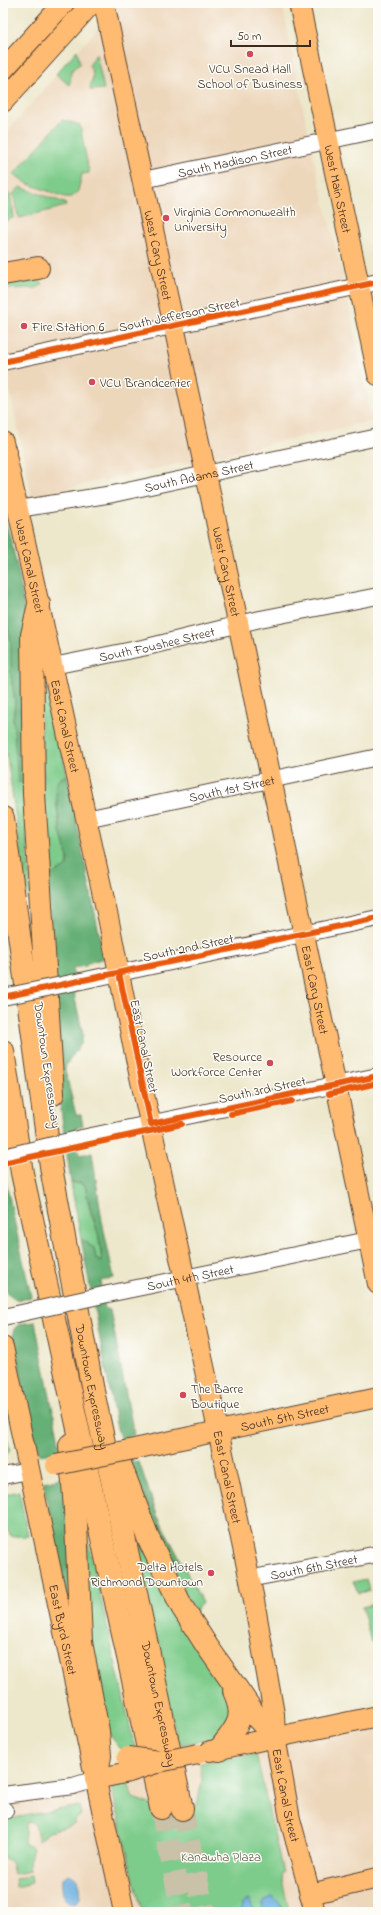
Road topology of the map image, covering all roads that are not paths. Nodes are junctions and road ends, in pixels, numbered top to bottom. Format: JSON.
{"nodes":[{"id":1,"x":64,"y":3,"type":"edge"},
{"id":2,"x":92,"y":3,"type":"edge"},
{"id":3,"x":104,"y":3,"type":"edge"},
{"id":4,"x":299,"y":3,"type":"edge"},
{"id":5,"x":3,"y":70,"type":"edge"},
{"id":6,"x":3,"y":102,"type":"edge"},
{"id":7,"x":378,"y":130,"type":"edge"},
{"id":8,"x":328,"y":141,"type":"junction"},
{"id":9,"x":142,"y":180,"type":"junction"},
{"id":10,"x":38,"y":268,"type":"dead end"},
{"id":11,"x":3,"y":274,"type":"edge"},
{"id":12,"x":369,"y":284,"type":"edge"},
{"id":13,"x":174,"y":326,"type":"junction"},
{"id":14,"x":3,"y":362,"type":"edge"},
{"id":15,"x":378,"y":375,"type":"edge"},
{"id":16,"x":378,"y":437,"type":"edge"},
{"id":17,"x":4,"y":448,"type":"edge"},
{"id":18,"x":206,"y":474,"type":"junction"},
{"id":19,"x":18,"y":509,"type":"junction"},
{"id":20,"x":378,"y":596,"type":"edge"},
{"id":21,"x":39,"y":604,"type":"junction"},
{"id":22,"x":238,"y":624,"type":"junction"},
{"id":23,"x":53,"y":666,"type":"junction"},
{"id":24,"x":378,"y":756,"type":"edge"},
{"id":25,"x":271,"y":779,"type":"junction"},
{"id":26,"x":3,"y":818,"type":"edge"},
{"id":27,"x":86,"y":819,"type":"junction"},
{"id":28,"x":378,"y":918,"type":"edge"},
{"id":29,"x":304,"y":933,"type":"junction"},
{"id":30,"x":119,"y":972,"type":"junction"},
{"id":31,"x":3,"y":997,"type":"edge"},
{"id":32,"x":3,"y":1051,"type":"edge"},
{"id":33,"x":378,"y":1076,"type":"edge"},
{"id":34,"x":336,"y":1085,"type":"junction"},
{"id":35,"x":3,"y":1114,"type":"edge"},
{"id":36,"x":151,"y":1124,"type":"junction"},
{"id":37,"x":3,"y":1157,"type":"edge"},
{"id":38,"x":22,"y":1173,"type":"junction"},
{"id":39,"x":52,"y":1173,"type":"junction"},
{"id":40,"x":373,"y":1239,"type":"edge"},
{"id":41,"x":184,"y":1278,"type":"junction"},
{"id":42,"x":378,"y":1284,"type":"edge"},
{"id":43,"x":10,"y":1316,"type":"edge"},
{"id":44,"x":3,"y":1347,"type":"edge"},
{"id":45,"x":67,"y":1376,"type":"junction"},
{"id":46,"x":93,"y":1391,"type":"junction"},
{"id":47,"x":378,"y":1397,"type":"edge"},
{"id":48,"x":218,"y":1431,"type":"junction"},
{"id":49,"x":28,"y":1471,"type":"junction"},
{"id":50,"x":3,"y":1476,"type":"edge"},
{"id":51,"x":378,"y":1554,"type":"edge"},
{"id":52,"x":249,"y":1579,"type":"junction"},
{"id":53,"x":227,"y":1674,"type":"junction"},
{"id":54,"x":378,"y":1716,"type":"edge"},
{"id":55,"x":98,"y":1731,"type":"junction"},
{"id":56,"x":275,"y":1737,"type":"junction"},
{"id":57,"x":209,"y":1752,"type":"junction"},
{"id":58,"x":159,"y":1762,"type":"joint"},
{"id":59,"x":129,"y":1765,"type":"junction"},
{"id":60,"x":96,"y":1779,"type":"junction"},
{"id":61,"x":3,"y":1786,"type":"edge"},
{"id":62,"x":3,"y":1794,"type":"edge"},
{"id":63,"x":378,"y":1878,"type":"edge"},
{"id":64,"x":312,"y":1903,"type":"edge"},
{"id":65,"x":124,"y":1912,"type":"edge"},
{"id":66,"x":300,"y":1912,"type":"edge"}],
"edges":[{"from":1,"to":5,"type":"main road"},
{"from":2,"to":6,"type":"main road"},
{"from":3,"to":9,"type":"main road","name":"West Cary Street"},
{"from":4,"to":8,"type":"main road","name":"West Main Street"},
{"from":7,"to":8,"type":"street","name":"South Madison Street"},
{"from":8,"to":9,"type":"street","name":"South Madison Street"},
{"from":8,"to":12,"type":"main road","name":"West Main Street"},
{"from":9,"to":13,"type":"main road","name":"West Cary Street"},
{"from":10,"to":11,"type":"highway"},
{"from":12,"to":13,"type":"street","name":"South Jefferson Street"},
{"from":12,"to":15,"type":"main road","name":"West Main Street"},
{"from":13,"to":14,"type":"street","name":"South Jefferson Street"},
{"from":13,"to":18,"type":"main road","name":"West Cary Street"},
{"from":16,"to":18,"type":"street","name":"South Adams Street"},
{"from":17,"to":19,"type":"main road","name":"West Canal Street"},
{"from":18,"to":19,"type":"street","name":"South Adams Street"},
{"from":18,"to":22,"type":"main road","name":"West Cary Street"},
{"from":19,"to":21,"type":"main road","name":"West Canal Street"},
{"from":20,"to":22,"type":"street","name":"South Foushee Street"},
{"from":21,"to":23,"type":"main road","name":"West Canal Street"},
{"from":21,"to":39,"type":"highway"},
{"from":22,"to":23,"type":"street","name":"South Foushee Street"},
{"from":22,"to":25,"type":"main road","name":"East Cary Street"},
{"from":23,"to":27,"type":"main road","name":"East Canal Street"},
{"from":24,"to":25,"type":"street","name":"South 1st Street"},
{"from":25,"to":27,"type":"street","name":"South 1st Street"},
{"from":25,"to":29,"type":"main road","name":"East Cary Street"},
{"from":26,"to":39,"type":"highway","name":"Downtown Expressway"},
{"from":27,"to":30,"type":"main road","name":"East Canal Street"},
{"from":28,"to":29,"type":"street","name":"South 2nd Street"},
{"from":29,"to":30,"type":"street","name":"South 2nd Street"},
{"from":29,"to":34,"type":"main road","name":"East Cary Street"},
{"from":30,"to":31,"type":"street","name":"South 2nd Street","bridge":true},
{"from":30,"to":36,"type":"main road","name":"East Canal Street"},
{"from":32,"to":38,"type":"highway","name":"Downtown Expressway"},
{"from":33,"to":34,"type":"street","name":"South 3rd Street"},
{"from":34,"to":36,"type":"street","name":"South 3rd Street"},
{"from":34,"to":40,"type":"main road","name":"East Cary Street"},
{"from":35,"to":38,"type":"highway"},
{"from":36,"to":37,"type":"street","name":"South 3rd Street","bridge":true},
{"from":36,"to":41,"type":"main road","name":"East Canal Street"},
{"from":38,"to":45,"type":"highway","name":"Downtown Expressway"},
{"from":39,"to":46,"type":"highway","name":"Downtown Expressway"},
{"from":40,"to":41,"type":"street","name":"South 4th Street"},
{"from":40,"to":42,"type":"main road","name":"East Cary Street"},
{"from":41,"to":43,"type":"street","name":"South 4th Street","bridge":true},
{"from":41,"to":48,"type":"main road","name":"East Canal Street"},
{"from":44,"to":49,"type":"main road","name":"East Byrd Street"},
{"from":45,"to":46,"type":"highway","name":"Downtown Expressway"},
{"from":45,"to":55,"type":"highway"},
{"from":46,"to":53,"type":"highway"},
{"from":47,"to":48,"type":"main road","name":"South 5th Street"},
{"from":48,"to":49,"type":"main road","name":"South 5th Street","bridge":true},
{"from":48,"to":52,"type":"main road","name":"East Canal Street"},
{"from":49,"to":50,"type":"street","name":"South 5th Street"},
{"from":49,"to":60,"type":"main road","name":"East Byrd Street"},
{"from":51,"to":52,"type":"street","name":"South 6th Street"},
{"from":52,"to":56,"type":"main road","name":"East Canal Street"},
{"from":53,"to":56,"type":"highway"},
{"from":53,"to":57,"type":"highway"},
{"from":54,"to":56,"type":"main road"},
{"from":55,"to":59,"type":"highway"},
{"from":55,"to":60,"type":"highway"},
{"from":56,"to":57,"type":"main road"},
{"from":56,"to":64,"type":"main road","name":"East Canal Street"},
{"from":57,"to":58,"type":"main road","bridge":true},
{"from":58,"to":59,"type":"highway","bridge":true},
{"from":59,"to":60,"type":"main road"},
{"from":60,"to":61,"type":"street"},
{"from":60,"to":62,"type":"street"},
{"from":60,"to":65,"type":"main road","name":"East Byrd Street"},
{"from":63,"to":64,"type":"main road"},
{"from":64,"to":66,"type":"main road"}]}
